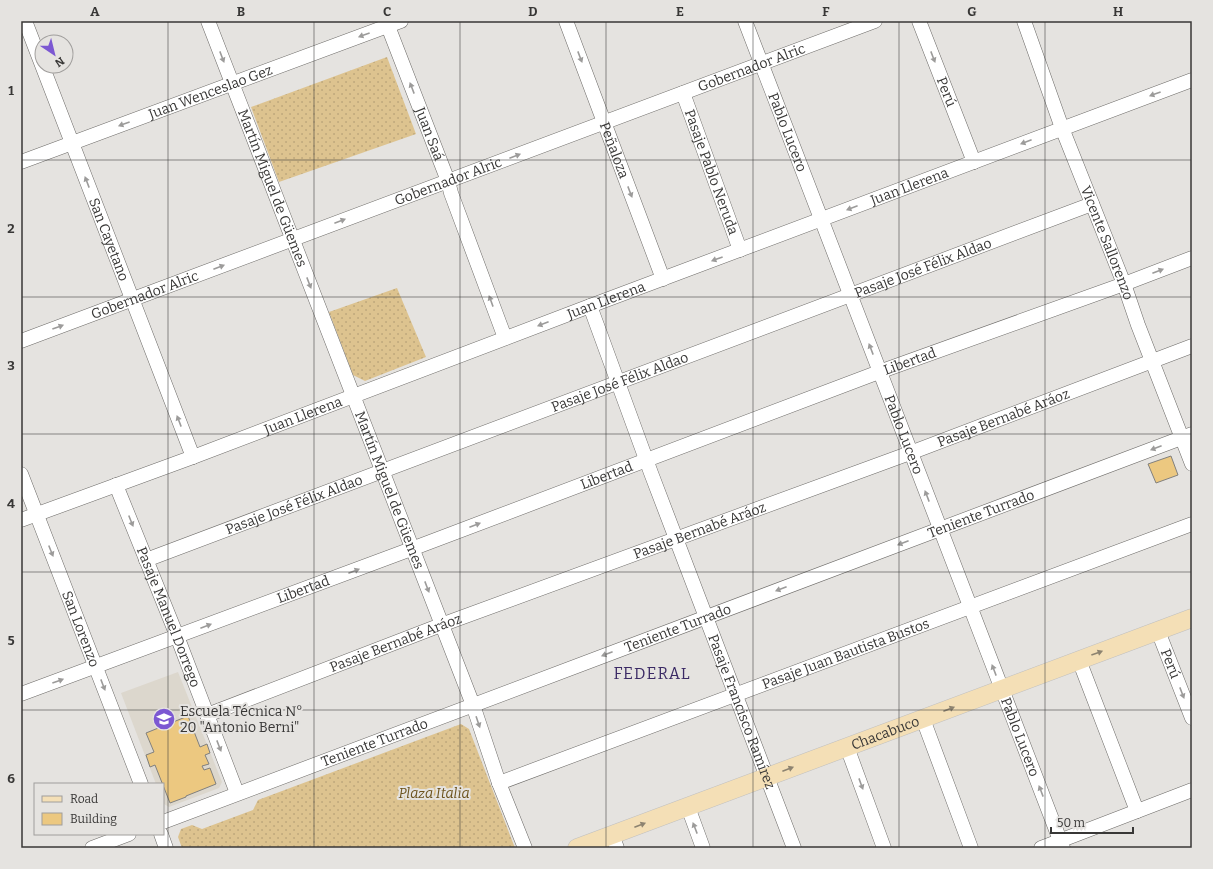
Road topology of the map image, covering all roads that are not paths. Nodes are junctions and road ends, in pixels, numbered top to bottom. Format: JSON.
{"nodes":[{"id":1,"x":25,"y":21,"type":"edge"},
{"id":2,"x":208,"y":21,"type":"edge"},
{"id":3,"x":566,"y":21,"type":"edge"},
{"id":4,"x":745,"y":21,"type":"edge"},
{"id":5,"x":875,"y":21,"type":"edge"},
{"id":6,"x":919,"y":21,"type":"edge"},
{"id":7,"x":1024,"y":21,"type":"edge"},
{"id":8,"x":392,"y":23,"type":"edge"},
{"id":9,"x":761,"y":64,"type":"junction"},
{"id":10,"x":1192,"y":80,"type":"edge"},
{"id":11,"x":232,"y":83,"type":"junction"},
{"id":12,"x":683,"y":93,"type":"junction"},
{"id":13,"x":604,"y":122,"type":"junction"},
{"id":14,"x":1062,"y":128,"type":"junction"},
{"id":15,"x":72,"y":143,"type":"junction"},
{"id":16,"x":21,"y":162,"type":"edge"},
{"id":17,"x":974,"y":162,"type":"junction"},
{"id":18,"x":448,"y":181,"type":"junction"},
{"id":19,"x":1092,"y":204,"type":"junction"},
{"id":20,"x":821,"y":220,"type":"junction"},
{"id":21,"x":292,"y":239,"type":"junction"},
{"id":22,"x":740,"y":250,"type":"junction"},
{"id":23,"x":1192,"y":258,"type":"edge"},
{"id":24,"x":663,"y":279,"type":"junction"},
{"id":25,"x":1124,"y":284,"type":"junction"},
{"id":26,"x":850,"y":296,"type":"junction"},
{"id":27,"x":133,"y":299,"type":"junction"},
{"id":28,"x":590,"y":306,"type":"junction"},
{"id":29,"x":505,"y":338,"type":"junction"},
{"id":30,"x":21,"y":341,"type":"edge"},
{"id":31,"x":1192,"y":346,"type":"edge"},
{"id":32,"x":1152,"y":361,"type":"junction"},
{"id":33,"x":879,"y":372,"type":"junction"},
{"id":34,"x":618,"y":383,"type":"junction"},
{"id":35,"x":353,"y":396,"type":"junction"},
{"id":36,"x":1187,"y":436,"type":"edge"},
{"id":37,"x":910,"y":453,"type":"junction"},
{"id":38,"x":193,"y":457,"type":"junction"},
{"id":39,"x":646,"y":460,"type":"junction"},
{"id":40,"x":1192,"y":464,"type":"edge"},
{"id":41,"x":382,"y":472,"type":"junction"},
{"id":42,"x":21,"y":474,"type":"edge"},
{"id":43,"x":116,"y":485,"type":"junction"},
{"id":44,"x":37,"y":515,"type":"junction"},
{"id":45,"x":21,"y":520,"type":"edge"},
{"id":46,"x":1192,"y":524,"type":"edge"},
{"id":47,"x":940,"y":529,"type":"junction"},
{"id":48,"x":676,"y":538,"type":"junction"},
{"id":49,"x":412,"y":549,"type":"junction"},
{"id":50,"x":146,"y":560,"type":"junction"},
{"id":51,"x":970,"y":607,"type":"junction"},
{"id":52,"x":707,"y":617,"type":"junction"},
{"id":53,"x":1192,"y":618,"type":"edge"},
{"id":54,"x":442,"y":625,"type":"junction"},
{"id":55,"x":1158,"y":631,"type":"junction"},
{"id":56,"x":177,"y":636,"type":"junction"},
{"id":57,"x":1079,"y":660,"type":"junction"},
{"id":58,"x":96,"y":666,"type":"junction"},
{"id":59,"x":1001,"y":689,"type":"junction"},
{"id":60,"x":21,"y":694,"type":"edge"},
{"id":61,"x":736,"y":695,"type":"junction"},
{"id":62,"x":472,"y":705,"type":"junction"},
{"id":63,"x":207,"y":715,"type":"junction"},
{"id":64,"x":1192,"y":718,"type":"edge"},
{"id":65,"x":924,"y":719,"type":"junction"},
{"id":66,"x":847,"y":747,"type":"junction"},
{"id":67,"x":766,"y":777,"type":"junction"},
{"id":68,"x":141,"y":783,"type":"edge"},
{"id":69,"x":499,"y":783,"type":"junction"},
{"id":70,"x":1192,"y":790,"type":"edge"},
{"id":71,"x":237,"y":794,"type":"junction"},
{"id":72,"x":688,"y":807,"type":"junction"},
{"id":73,"x":1137,"y":811,"type":"junction"},
{"id":74,"x":164,"y":822,"type":"edge"},
{"id":75,"x":126,"y":835,"type":"edge"},
{"id":76,"x":161,"y":835,"type":"edge"},
{"id":77,"x":615,"y":842,"type":"edge"},
{"id":78,"x":1062,"y":844,"type":"edge"},
{"id":79,"x":92,"y":848,"type":"edge"},
{"id":80,"x":166,"y":848,"type":"edge"},
{"id":81,"x":525,"y":848,"type":"edge"},
{"id":82,"x":578,"y":848,"type":"edge"},
{"id":83,"x":703,"y":848,"type":"edge"},
{"id":84,"x":794,"y":848,"type":"edge"},
{"id":85,"x":884,"y":848,"type":"edge"},
{"id":86,"x":971,"y":848,"type":"edge"},
{"id":87,"x":1040,"y":848,"type":"edge"}],
"edges":[{"from":1,"to":15,"type":"street","name":"San Cayetano"},
{"from":2,"to":11,"type":"street","name":"Martín Miguel de Güemes","one_way":true},
{"from":3,"to":13,"type":"street","name":"Peñaloza","one_way":true},
{"from":4,"to":9,"type":"street","name":"Pablo Lucero"},
{"from":5,"to":9,"type":"street","name":"Gobernador Alric"},
{"from":6,"to":17,"type":"street","name":"Perú","one_way":true},
{"from":7,"to":14,"type":"street","name":"Vicente Sallorenzo"},
{"from":8,"to":11,"type":"street","name":"Juan Wenceslao Gez","one_way":true},
{"from":18,"to":8,"type":"street","name":"Juan Saá","one_way":true},
{"from":9,"to":12,"type":"street","name":"Gobernador Alric"},
{"from":9,"to":20,"type":"street","name":"Pablo Lucero"},
{"from":10,"to":14,"type":"street","name":"Juan Llerena","one_way":true},
{"from":11,"to":15,"type":"street","name":"Juan Wenceslao Gez","one_way":true},
{"from":11,"to":21,"type":"street","name":"Martín Miguel de Güemes"},
{"from":12,"to":13,"type":"street","name":"Gobernador Alric"},
{"from":12,"to":22,"type":"street","name":"Pasaje Pablo Neruda"},
{"from":18,"to":13,"type":"street","name":"Gobernador Alric","one_way":true},
{"from":13,"to":24,"type":"street","name":"Peñaloza","one_way":true},
{"from":14,"to":17,"type":"street","name":"Juan Llerena","one_way":true},
{"from":14,"to":19,"type":"street","name":"Vicente Sallorenzo"},
{"from":15,"to":16,"type":"street","name":"Juan Wenceslao Gez"},
{"from":27,"to":15,"type":"street","name":"San Cayetano","one_way":true},
{"from":17,"to":20,"type":"street","name":"Juan Llerena","one_way":true},
{"from":21,"to":18,"type":"street","name":"Gobernador Alric","one_way":true},
{"from":29,"to":18,"type":"street","name":"Juan Saá","one_way":true},
{"from":19,"to":25,"type":"street","name":"Vicente Sallorenzo"},
{"from":19,"to":26,"type":"street","name":"Pasaje José Félix Aldao"},
{"from":20,"to":22,"type":"street","name":"Juan Llerena"},
{"from":20,"to":26,"type":"street","name":"Pablo Lucero"},
{"from":27,"to":21,"type":"street","name":"Gobernador Alric","one_way":true},
{"from":21,"to":35,"type":"street","name":"Martín Miguel de Güemes","one_way":true},
{"from":22,"to":24,"type":"street","name":"Juan Llerena","one_way":true},
{"from":25,"to":23,"type":"street","name":"Libertad","one_way":true},
{"from":24,"to":28,"type":"street","name":"Juan Llerena"},
{"from":25,"to":32,"type":"street","name":"Vicente Sallorenzo"},
{"from":25,"to":33,"type":"street","name":"Libertad"},
{"from":33,"to":26,"type":"street","name":"Pablo Lucero","one_way":true},
{"from":26,"to":34,"type":"street","name":"Pasaje José Félix Aldao"},
{"from":30,"to":27,"type":"street","name":"Gobernador Alric","one_way":true},
{"from":38,"to":27,"type":"street","name":"San Cayetano","one_way":true},
{"from":28,"to":29,"type":"street","name":"Juan Llerena","one_way":true},
{"from":28,"to":34,"type":"street","name":"Pasaje Francisco Ramírez"},
{"from":29,"to":35,"type":"street","name":"Juan Llerena"},
{"from":31,"to":32,"type":"street","name":"Pasaje Bernabé Aráoz"},
{"from":32,"to":36,"type":"street","name":"Vicente Sallorenzo"},
{"from":32,"to":37,"type":"street","name":"Pasaje Bernabé Aráoz"},
{"from":33,"to":37,"type":"street","name":"Pablo Lucero"},
{"from":33,"to":39,"type":"street","name":"Libertad"},
{"from":34,"to":39,"type":"street","name":"Pasaje Francisco Ramírez"},
{"from":34,"to":41,"type":"street","name":"Pasaje José Félix Aldao"},
{"from":35,"to":38,"type":"street","name":"Juan Llerena"},
{"from":35,"to":41,"type":"street","name":"Martín Miguel de Güemes"},
{"from":36,"to":40,"type":"street","name":"Vicente Sallorenzo"},
{"from":36,"to":47,"type":"street","name":"Teniente Turrado","one_way":true},
{"from":47,"to":37,"type":"street","name":"Pablo Lucero","one_way":true},
{"from":37,"to":48,"type":"street","name":"Pasaje Bernabé Aráoz"},
{"from":38,"to":43,"type":"street","name":"Juan Llerena"},
{"from":39,"to":48,"type":"street","name":"Pasaje Francisco Ramírez"},
{"from":49,"to":39,"type":"street","name":"Libertad","one_way":true},
{"from":41,"to":49,"type":"street","name":"Martín Miguel de Güemes"},
{"from":41,"to":50,"type":"street","name":"Pasaje José Félix Aldao"},
{"from":42,"to":44,"type":"street","name":"San Lorenzo"},
{"from":43,"to":44,"type":"street","name":"Juan Llerena"},
{"from":43,"to":50,"type":"street","name":"Pasaje Manuel Dorrego","one_way":true},
{"from":44,"to":45,"type":"street","name":"Juan Llerena"},
{"from":44,"to":58,"type":"street","name":"San Lorenzo","one_way":true},
{"from":46,"to":51,"type":"street","name":"Pasaje Juan Bautista Bustos"},
{"from":47,"to":51,"type":"street","name":"Pablo Lucero"},
{"from":47,"to":52,"type":"street","name":"Teniente Turrado","one_way":true},
{"from":48,"to":52,"type":"street","name":"Pasaje Francisco Ramírez"},
{"from":48,"to":54,"type":"street","name":"Pasaje Bernabé Aráoz"},
{"from":49,"to":54,"type":"street","name":"Martín Miguel de Güemes","one_way":true},
{"from":56,"to":49,"type":"street","name":"Libertad","one_way":true},
{"from":50,"to":56,"type":"street","name":"Pasaje Manuel Dorrego"},
{"from":59,"to":51,"type":"street","name":"Pablo Lucero","one_way":true},
{"from":51,"to":61,"type":"street","name":"Pasaje Juan Bautista Bustos"},
{"from":52,"to":61,"type":"street","name":"Pasaje Francisco Ramírez"},
{"from":52,"to":62,"type":"street","name":"Teniente Turrado","one_way":true},
{"from":53,"to":55,"type":"main road","name":"Chacabuco"},
{"from":54,"to":62,"type":"street","name":"Martín Miguel de Güemes"},
{"from":54,"to":63,"type":"street","name":"Pasaje Bernabé Aráoz"},
{"from":57,"to":55,"type":"main road","name":"Chacabuco","one_way":true},
{"from":55,"to":64,"type":"street","name":"Perú","one_way":true},
{"from":56,"to":58,"type":"street","name":"Libertad"},
{"from":56,"to":63,"type":"street","name":"Pasaje Manuel Dorrego"},
{"from":57,"to":59,"type":"main road","name":"Chacabuco"},
{"from":57,"to":73,"type":"street"},
{"from":60,"to":58,"type":"street","name":"Libertad","one_way":true},
{"from":58,"to":68,"type":"street","name":"San Lorenzo","one_way":true},
{"from":65,"to":59,"type":"main road","name":"Chacabuco","one_way":true},
{"from":78,"to":59,"type":"street","name":"Pablo Lucero","one_way":true},
{"from":61,"to":67,"type":"street","name":"Pasaje Francisco Ramírez"},
{"from":61,"to":69,"type":"street","name":"Pasaje Juan Bautista Bustos"},
{"from":62,"to":69,"type":"street","name":"Martín Miguel de Güemes","one_way":true},
{"from":62,"to":71,"type":"street","name":"Teniente Turrado"},
{"from":63,"to":71,"type":"street","name":"Pasaje Manuel Dorrego","one_way":true},
{"from":65,"to":66,"type":"main road","name":"Chacabuco"},
{"from":65,"to":86,"type":"street"},
{"from":67,"to":66,"type":"main road","name":"Chacabuco","one_way":true},
{"from":66,"to":85,"type":"street","one_way":true},
{"from":67,"to":72,"type":"main road","name":"Chacabuco"},
{"from":67,"to":84,"type":"street","name":"Pasaje Francisco Ramírez"},
{"from":69,"to":81,"type":"street","name":"Martín Miguel de Güemes"},
{"from":70,"to":73,"type":"street"},
{"from":71,"to":74,"type":"street","name":"Teniente Turrado"},
{"from":77,"to":72,"type":"main road","name":"Chacabuco","one_way":true},
{"from":83,"to":72,"type":"street","one_way":true},
{"from":73,"to":78,"type":"street"},
{"from":75,"to":79,"type":"street"},
{"from":76,"to":80,"type":"street"},
{"from":77,"to":82,"type":"main road","name":"Chacabuco"},
{"from":78,"to":87,"type":"street"}]}
